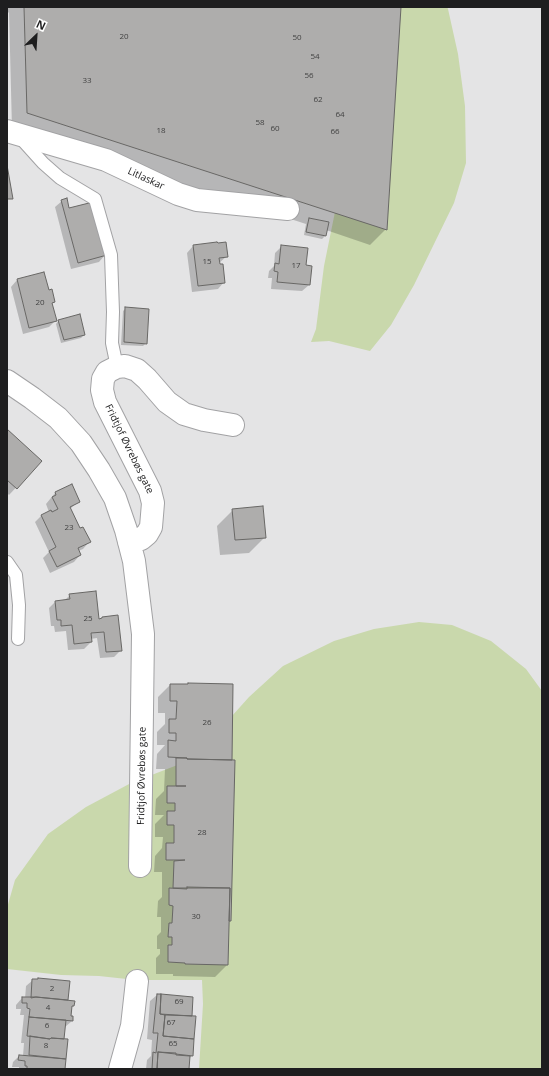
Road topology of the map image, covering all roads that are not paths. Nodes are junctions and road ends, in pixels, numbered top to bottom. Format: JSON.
{"nodes":[{"id":1,"x":14,"y":133,"type":"edge"},
{"id":2,"x":288,"y":209,"type":"dead end"},
{"id":3,"x":117,"y":367,"type":"junction"},
{"id":4,"x":7,"y":381,"type":"edge"},
{"id":5,"x":233,"y":425,"type":"dead end"},
{"id":6,"x":129,"y":542,"type":"junction"},
{"id":7,"x":7,"y":562,"type":"edge"},
{"id":8,"x":18,"y":639,"type":"dead end"},
{"id":9,"x":140,"y":866,"type":"dead end"},
{"id":10,"x":137,"y":981,"type":"dead end"},
{"id":11,"x":120,"y":1069,"type":"edge"}],
"edges":[{"from":1,"to":2,"type":"street","name":"Litlaskar"},
{"from":1,"to":3,"type":"lane"},
{"from":3,"to":5,"type":"street"},
{"from":3,"to":6,"type":"street","name":"Fridtjof Øvrebøs gate"},
{"from":4,"to":6,"type":"street","name":"Fridtjof Øvrebøs gate"},
{"from":6,"to":9,"type":"street","name":"Fridtjof Øvrebøs gate"},
{"from":7,"to":8,"type":"lane"},
{"from":10,"to":11,"type":"street"}]}
